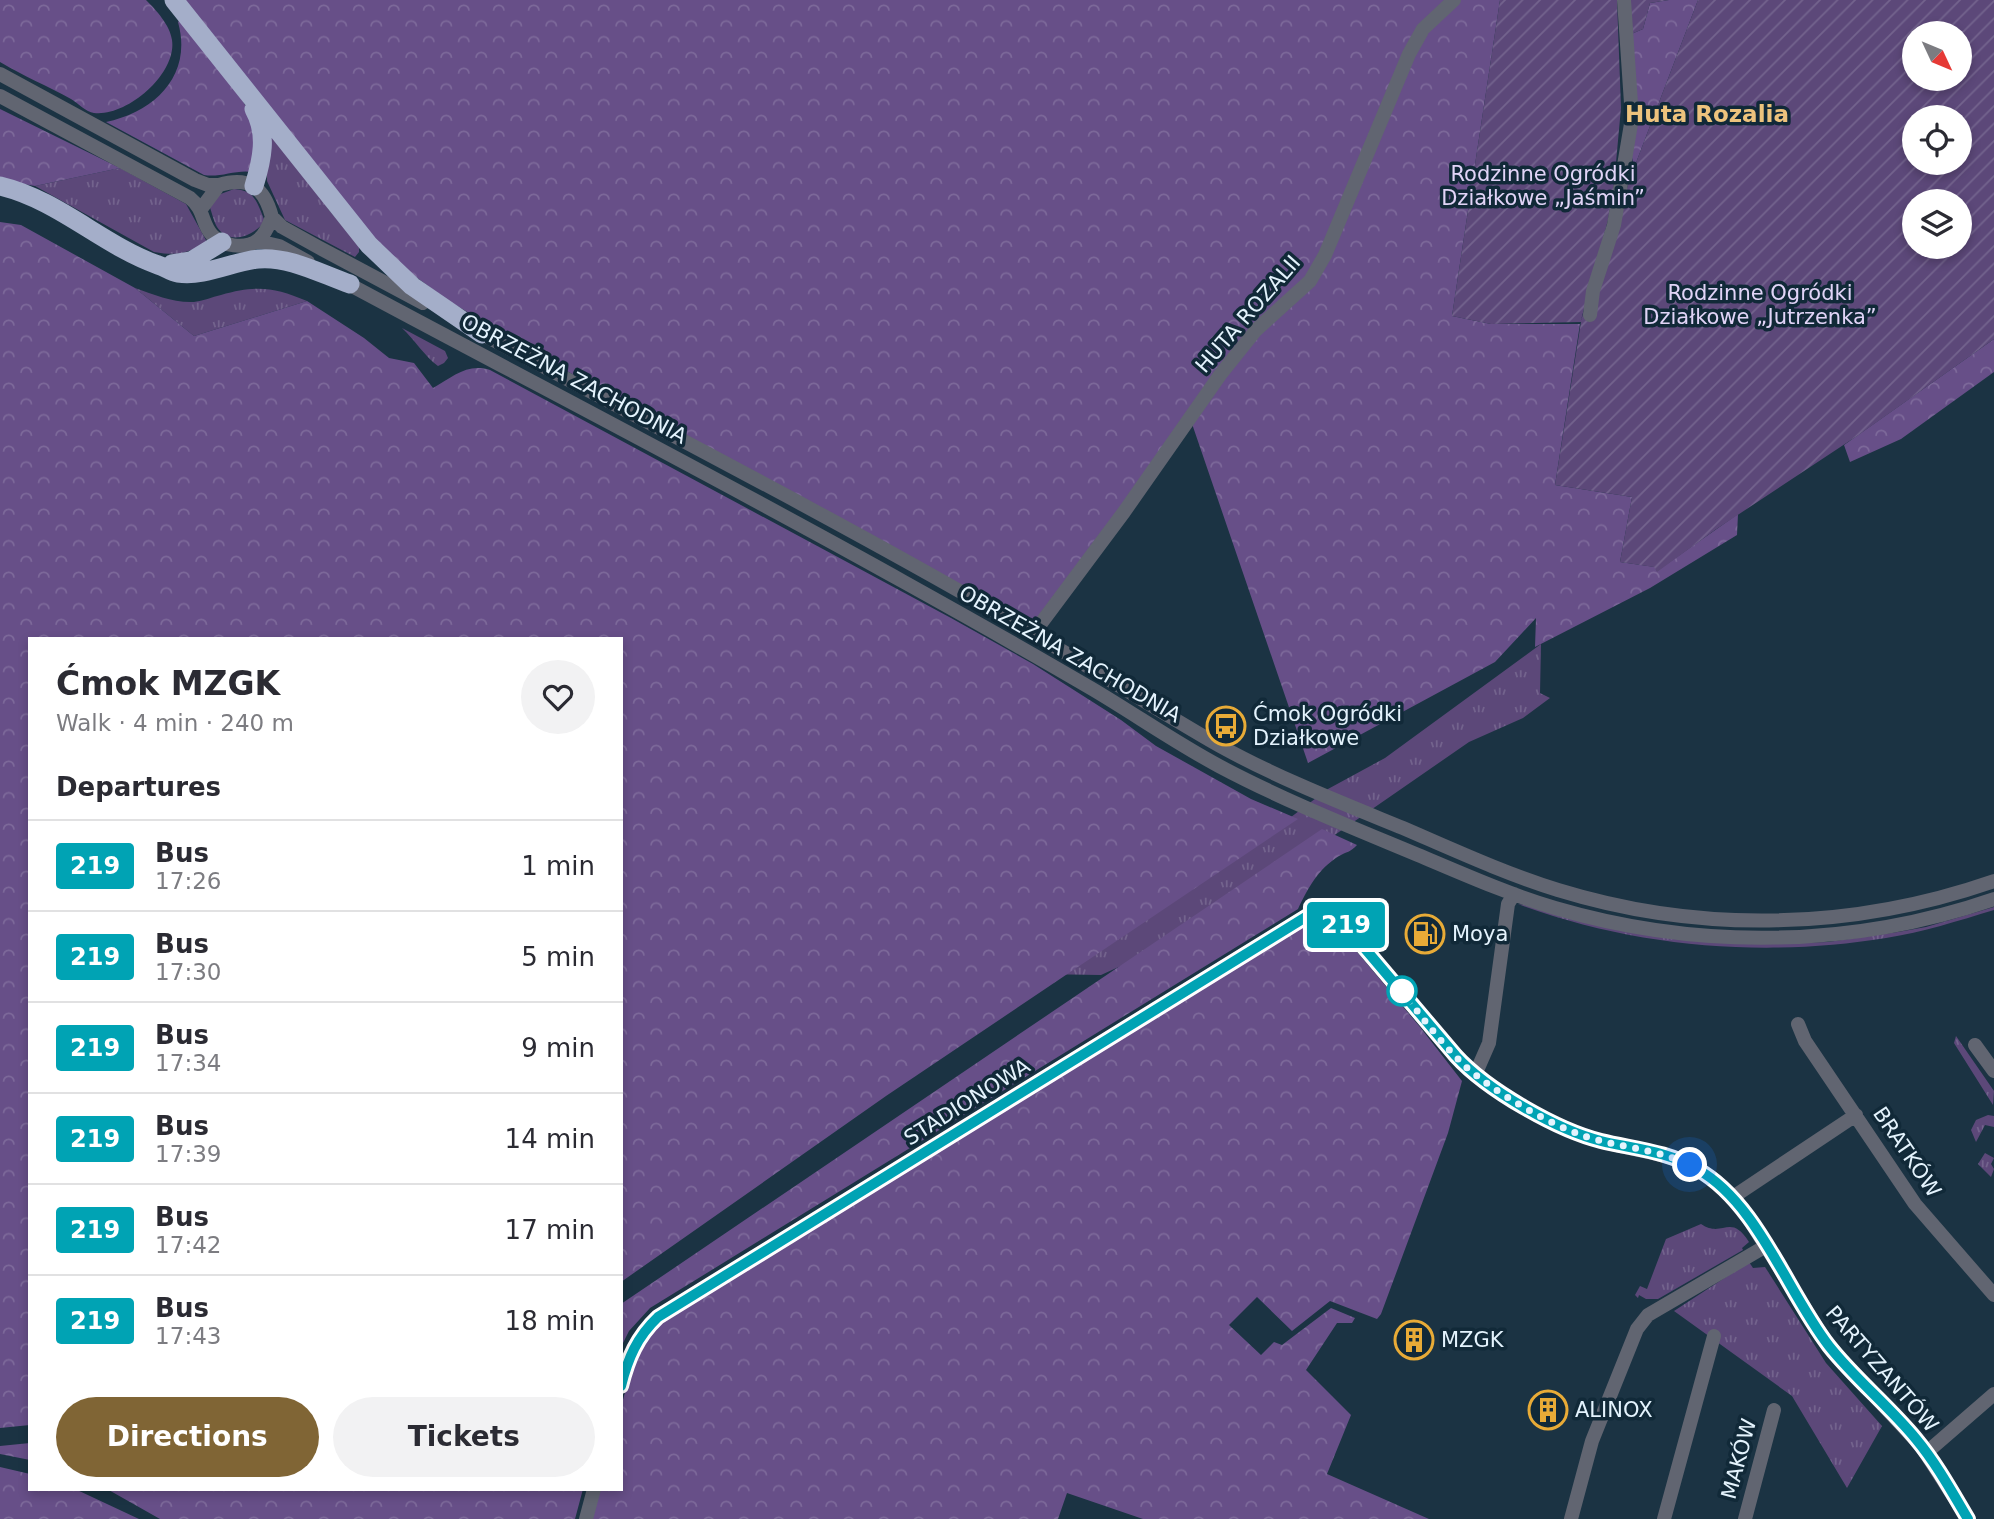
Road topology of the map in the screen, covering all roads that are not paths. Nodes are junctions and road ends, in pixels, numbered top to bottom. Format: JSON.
{"nodes":[{"id":1,"x":174,"y":0,"type":"edge"},
{"id":2,"x":1454,"y":0,"type":"edge"},
{"id":3,"x":1624,"y":0,"type":"edge"},
{"id":4,"x":0,"y":74,"type":"edge"},
{"id":5,"x":236,"y":78,"type":"junction"},
{"id":6,"x":0,"y":96,"type":"edge"},
{"id":7,"x":219,"y":185,"type":"junction"},
{"id":8,"x":0,"y":186,"type":"edge"},
{"id":9,"x":254,"y":186,"type":"junction"},
{"id":10,"x":201,"y":209,"type":"junction"},
{"id":11,"x":272,"y":217,"type":"junction"},
{"id":12,"x":258,"y":241,"type":"junction"},
{"id":13,"x":222,"y":242,"type":"junction"},
{"id":14,"x":157,"y":265,"type":"junction"},
{"id":15,"x":350,"y":284,"type":"junction"},
{"id":16,"x":1590,"y":315,"type":"dead end"},
{"id":17,"x":482,"y":334,"type":"junction"},
{"id":18,"x":1032,"y":634,"type":"junction"},
{"id":19,"x":1994,"y":881,"type":"edge"},
{"id":20,"x":1514,"y":894,"type":"junction"},
{"id":21,"x":1994,"y":900,"type":"edge"},
{"id":22,"x":1361,"y":943,"type":"joint"},
{"id":23,"x":1798,"y":1024,"type":"dead end"},
{"id":24,"x":1975,"y":1045,"type":"dead end"},
{"id":25,"x":1994,"y":1071,"type":"edge"},
{"id":26,"x":1475,"y":1075,"type":"junction"},
{"id":27,"x":1856,"y":1115,"type":"junction"},
{"id":28,"x":1733,"y":1197,"type":"junction"},
{"id":29,"x":1766,"y":1246,"type":"junction"},
{"id":30,"x":1994,"y":1295,"type":"edge"},
{"id":31,"x":1714,"y":1336,"type":"dead end"},
{"id":32,"x":623,"y":1380,"type":"edge"},
{"id":33,"x":1994,"y":1394,"type":"edge"},
{"id":34,"x":1774,"y":1410,"type":"dead end"},
{"id":35,"x":1926,"y":1452,"type":"junction"},
{"id":36,"x":593,"y":1491,"type":"edge"},
{"id":37,"x":586,"y":1519,"type":"edge"},
{"id":38,"x":1571,"y":1519,"type":"edge"},
{"id":39,"x":1664,"y":1519,"type":"edge"},
{"id":40,"x":1745,"y":1519,"type":"edge"},
{"id":41,"x":1968,"y":1519,"type":"edge"}],
"edges":[{"from":1,"to":5,"type":"highway"},
{"from":2,"to":18,"type":"street","name":"HUTA ROZALII"},
{"from":3,"to":16,"type":"street"},
{"from":4,"to":7,"type":"street"},
{"from":5,"to":9,"type":"highway"},
{"from":5,"to":17,"type":"highway"},
{"from":6,"to":10,"type":"street"},
{"from":7,"to":9,"type":"street"},
{"from":7,"to":10,"type":"street"},
{"from":8,"to":14,"type":"highway"},
{"from":9,"to":11,"type":"street"},
{"from":10,"to":13,"type":"street"},
{"from":11,"to":12,"type":"street"},
{"from":11,"to":17,"type":"street","name":"OBRZEŻNA ZACHODNIA"},
{"from":12,"to":13,"type":"street"},
{"from":12,"to":15,"type":"street","name":"OBRZEŻNA ZACHODNIA"},
{"from":13,"to":14,"type":"highway"},
{"from":14,"to":15,"type":"highway"},
{"from":15,"to":20,"type":"street","name":"OBRZEŻNA ZACHODNIA"},
{"from":17,"to":18,"type":"street","name":"OBRZEŻNA ZACHODNIA"},
{"from":18,"to":19,"type":"street","name":"OBRZEŻNA ZACHODNIA"},
{"from":20,"to":21,"type":"street","name":"OBRZEŻNA ZACHODNIA"},
{"from":20,"to":26,"type":"street"},
{"from":22,"to":26,"type":"street","name":"PARTYZANTÓW"},
{"from":22,"to":32,"type":"street","name":"STADIONOWA"},
{"from":23,"to":27,"type":"street","name":"BRATKÓW"},
{"from":24,"to":25,"type":"street"},
{"from":26,"to":28,"type":"street","name":"PARTYZANTÓW"},
{"from":27,"to":28,"type":"street"},
{"from":27,"to":30,"type":"street","name":"BRATKÓW"},
{"from":28,"to":29,"type":"street","name":"PARTYZANTÓW"},
{"from":29,"to":35,"type":"street","name":"PARTYZANTÓW"},
{"from":29,"to":38,"type":"street"},
{"from":31,"to":39,"type":"street"},
{"from":33,"to":35,"type":"street"},
{"from":34,"to":40,"type":"street","name":"MAKÓW"},
{"from":35,"to":41,"type":"street","name":"PARTYZANTÓW"},
{"from":36,"to":37,"type":"street"}]}
